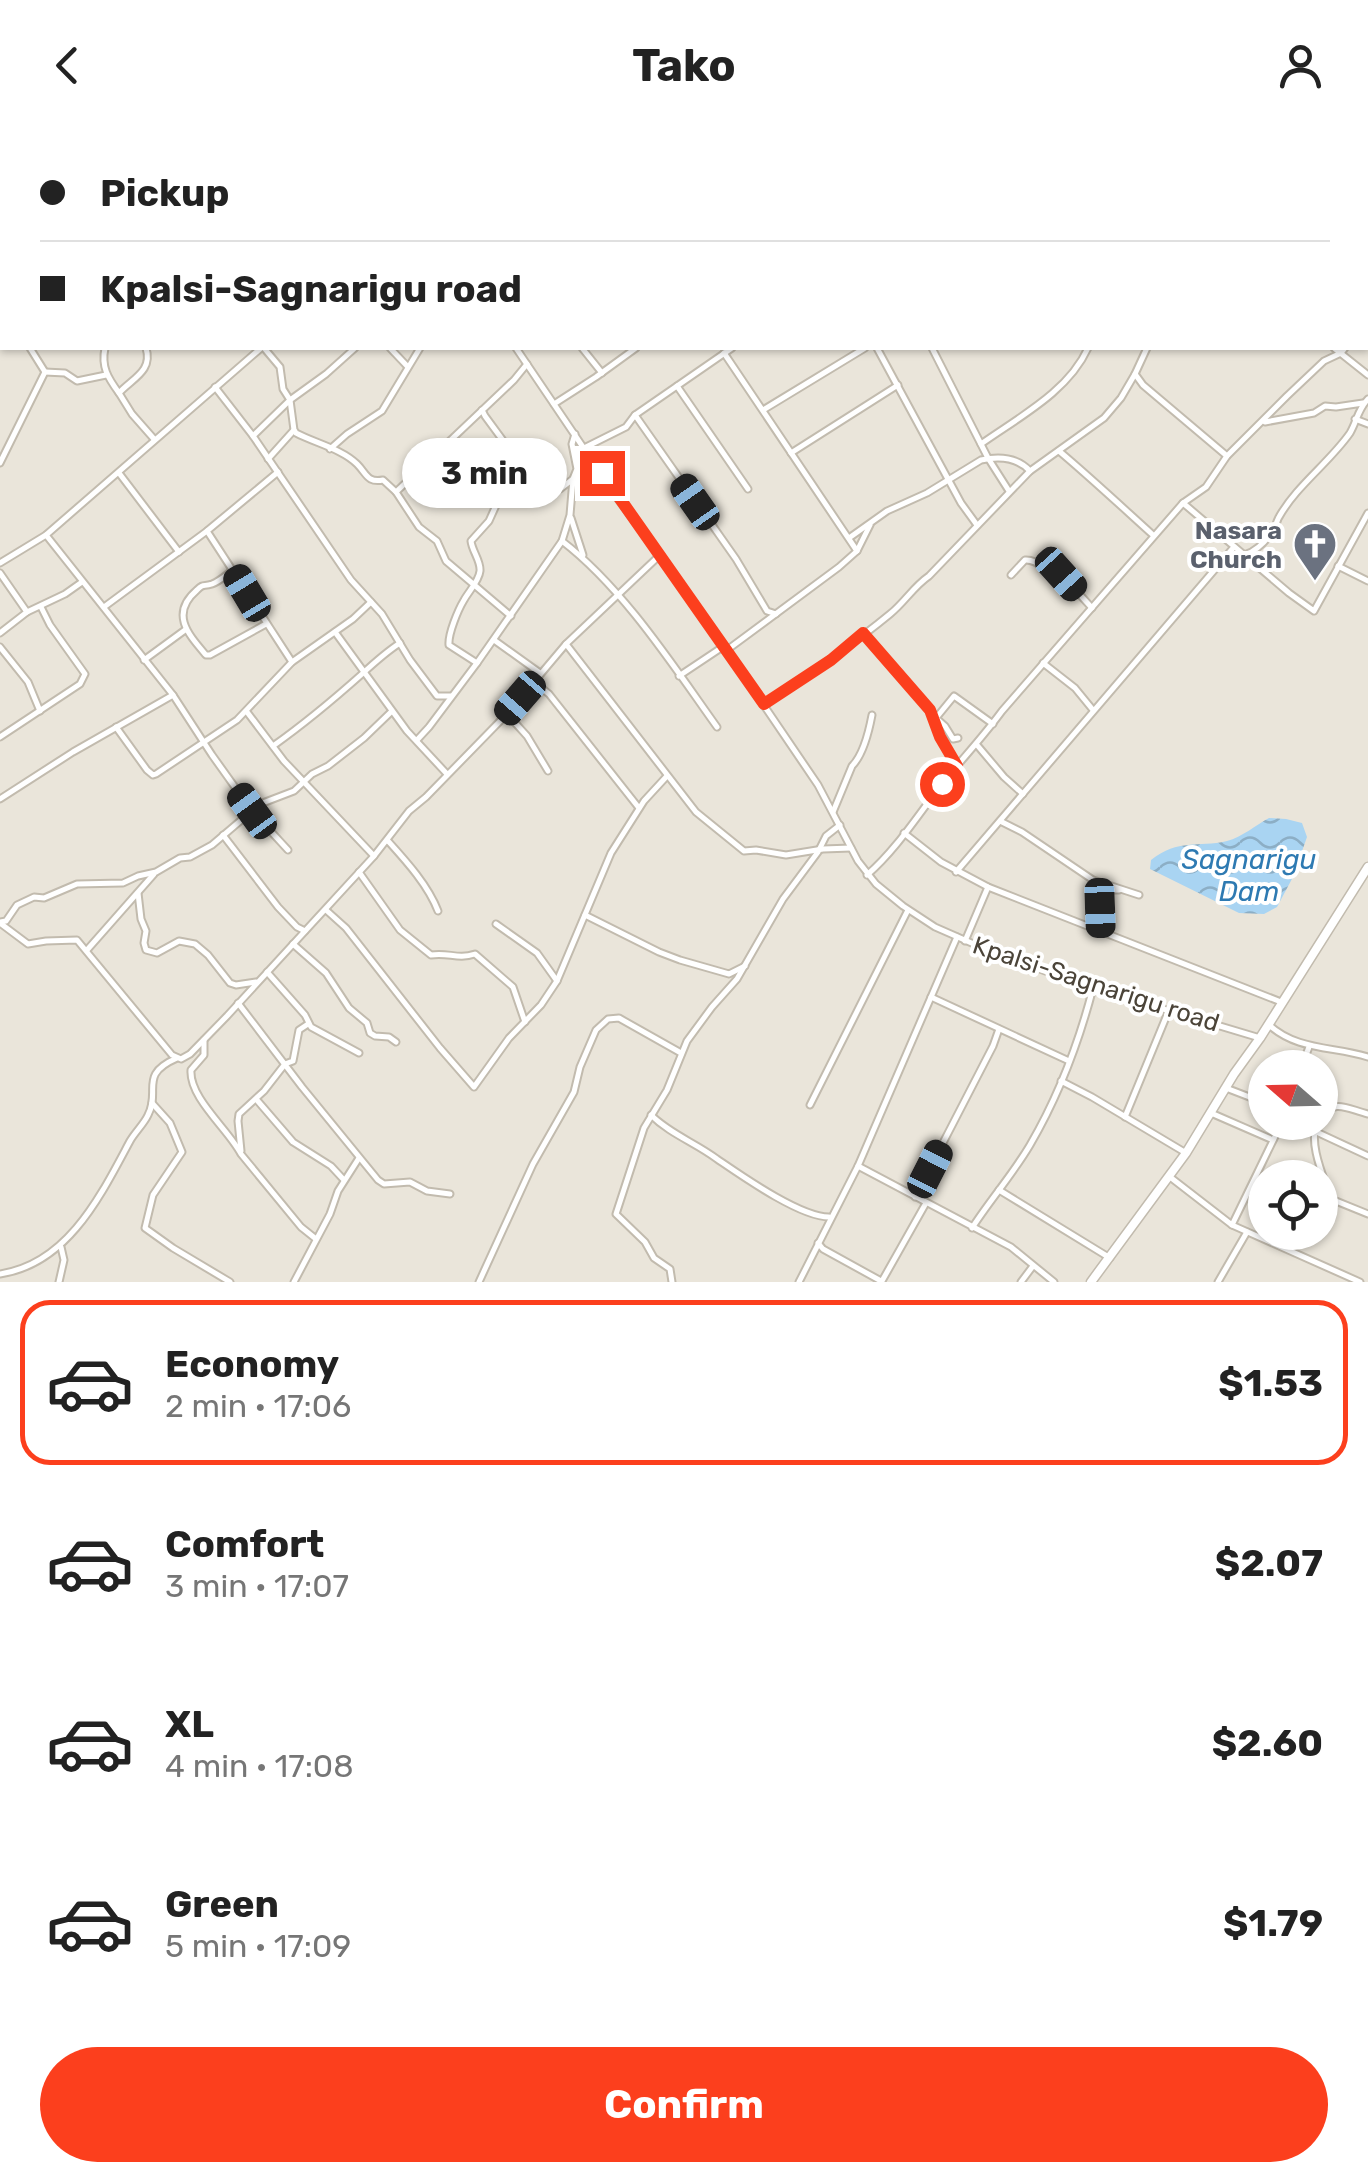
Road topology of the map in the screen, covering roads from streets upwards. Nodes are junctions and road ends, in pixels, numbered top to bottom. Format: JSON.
{"nodes":[{"id":1,"x":31,"y":350,"type":"edge"},
{"id":2,"x":104,"y":350,"type":"edge"},
{"id":3,"x":147,"y":350,"type":"edge"},
{"id":4,"x":260,"y":350,"type":"edge"},
{"id":5,"x":264,"y":350,"type":"edge"},
{"id":6,"x":352,"y":350,"type":"edge"},
{"id":7,"x":392,"y":350,"type":"edge"},
{"id":8,"x":419,"y":350,"type":"edge"},
{"id":9,"x":517,"y":350,"type":"edge"},
{"id":10,"x":584,"y":350,"type":"edge"},
{"id":11,"x":633,"y":350,"type":"edge"},
{"id":12,"x":729,"y":350,"type":"edge"},
{"id":13,"x":861,"y":350,"type":"edge"},
{"id":14,"x":878,"y":350,"type":"edge"},
{"id":15,"x":933,"y":350,"type":"edge"},
{"id":16,"x":1087,"y":350,"type":"edge"},
{"id":17,"x":1146,"y":350,"type":"edge"},
{"id":18,"x":1343,"y":350,"type":"edge"},
{"id":19,"x":724,"y":353,"type":"junction"},
{"id":20,"x":527,"y":364,"type":"junction"},
{"id":21,"x":408,"y":368,"type":"junction"},
{"id":22,"x":46,"y":372,"type":"junction"},
{"id":23,"x":602,"y":373,"type":"junction"},
{"id":24,"x":1136,"y":374,"type":"junction"},
{"id":25,"x":106,"y":375,"type":"junction"},
{"id":26,"x":1368,"y":375,"type":"edge"},
{"id":27,"x":898,"y":385,"type":"junction"},
{"id":28,"x":677,"y":386,"type":"junction"},
{"id":29,"x":215,"y":387,"type":"junction"},
{"id":30,"x":119,"y":393,"type":"junction"},
{"id":31,"x":290,"y":400,"type":"junction"},
{"id":32,"x":1366,"y":401,"type":"edge"},
{"id":33,"x":554,"y":404,"type":"junction"},
{"id":34,"x":482,"y":410,"type":"junction"},
{"id":35,"x":764,"y":410,"type":"junction"},
{"id":36,"x":635,"y":415,"type":"junction"},
{"id":37,"x":1355,"y":420,"type":"junction"},
{"id":38,"x":1262,"y":422,"type":"junction"},
{"id":39,"x":1368,"y":424,"type":"edge"},
{"id":40,"x":294,"y":430,"type":"junction"},
{"id":41,"x":575,"y":433,"type":"junction"},
{"id":42,"x":253,"y":436,"type":"junction"},
{"id":43,"x":155,"y":440,"type":"junction"},
{"id":44,"x":981,"y":444,"type":"junction"},
{"id":45,"x":585,"y":447,"type":"junction"},
{"id":46,"x":330,"y":450,"type":"junction"},
{"id":47,"x":1058,"y":451,"type":"junction"},
{"id":48,"x":791,"y":453,"type":"junction"},
{"id":49,"x":1227,"y":456,"type":"junction"},
{"id":50,"x":988,"y":458,"type":"junction"},
{"id":51,"x":268,"y":459,"type":"junction"},
{"id":52,"x":0,"y":462,"type":"edge"},
{"id":53,"x":278,"y":472,"type":"junction"},
{"id":54,"x":1030,"y":472,"type":"junction"},
{"id":55,"x":119,"y":473,"type":"junction"},
{"id":56,"x":573,"y":479,"type":"junction"},
{"id":57,"x":949,"y":479,"type":"junction"},
{"id":58,"x":515,"y":484,"type":"junction"},
{"id":59,"x":748,"y":489,"type":"dead end"},
{"id":60,"x":1009,"y":491,"type":"junction"},
{"id":61,"x":396,"y":492,"type":"junction"},
{"id":62,"x":1183,"y":504,"type":"junction"},
{"id":63,"x":1368,"y":513,"type":"edge"},
{"id":64,"x":570,"y":515,"type":"junction"},
{"id":65,"x":870,"y":524,"type":"junction"},
{"id":66,"x":978,"y":526,"type":"junction"},
{"id":67,"x":207,"y":531,"type":"junction"},
{"id":68,"x":46,"y":535,"type":"junction"},
{"id":69,"x":1154,"y":536,"type":"junction"},
{"id":70,"x":849,"y":538,"type":"junction"},
{"id":71,"x":562,"y":541,"type":"junction"},
{"id":72,"x":1234,"y":547,"type":"junction"},
{"id":73,"x":0,"y":550,"type":"edge"},
{"id":74,"x":857,"y":550,"type":"junction"},
{"id":75,"x":178,"y":552,"type":"junction"},
{"id":76,"x":660,"y":555,"type":"junction"},
{"id":77,"x":1244,"y":555,"type":"junction"},
{"id":78,"x":584,"y":558,"type":"junction"},
{"id":79,"x":3,"y":561,"type":"edge"},
{"id":80,"x":1338,"y":566,"type":"junction"},
{"id":81,"x":233,"y":570,"type":"junction"},
{"id":82,"x":0,"y":573,"type":"edge"},
{"id":83,"x":1012,"y":574,"type":"dead end"},
{"id":84,"x":82,"y":581,"type":"junction"},
{"id":85,"x":1368,"y":582,"type":"edge"},
{"id":86,"x":474,"y":584,"type":"junction"},
{"id":87,"x":618,"y":596,"type":"junction"},
{"id":88,"x":371,"y":602,"type":"junction"},
{"id":89,"x":104,"y":607,"type":"junction"},
{"id":90,"x":41,"y":608,"type":"junction"},
{"id":91,"x":1092,"y":608,"type":"junction"},
{"id":92,"x":767,"y":611,"type":"junction"},
{"id":93,"x":26,"y":612,"type":"junction"},
{"id":94,"x":776,"y":614,"type":"junction"},
{"id":95,"x":511,"y":616,"type":"junction"},
{"id":96,"x":767,"y":620,"type":"junction"},
{"id":97,"x":266,"y":624,"type":"junction"},
{"id":98,"x":185,"y":630,"type":"junction"},
{"id":99,"x":335,"y":632,"type":"junction"},
{"id":100,"x":0,"y":633,"type":"edge"},
{"id":101,"x":863,"y":633,"type":"junction"},
{"id":102,"x":494,"y":640,"type":"junction"},
{"id":103,"x":400,"y":643,"type":"junction"},
{"id":104,"x":566,"y":644,"type":"junction"},
{"id":105,"x":0,"y":647,"type":"edge"},
{"id":106,"x":726,"y":648,"type":"junction"},
{"id":107,"x":144,"y":660,"type":"junction"},
{"id":108,"x":292,"y":662,"type":"junction"},
{"id":109,"x":477,"y":663,"type":"junction"},
{"id":110,"x":1043,"y":663,"type":"junction"},
{"id":111,"x":364,"y":673,"type":"junction"},
{"id":112,"x":540,"y":673,"type":"junction"},
{"id":113,"x":678,"y":676,"type":"junction"},
{"id":114,"x":534,"y":682,"type":"junction"},
{"id":115,"x":173,"y":695,"type":"junction"},
{"id":116,"x":450,"y":696,"type":"junction"},
{"id":117,"x":764,"y":704,"type":"junction"},
{"id":118,"x":1093,"y":710,"type":"junction"},
{"id":119,"x":40,"y":711,"type":"junction"},
{"id":120,"x":247,"y":712,"type":"junction"},
{"id":121,"x":392,"y":712,"type":"junction"},
{"id":122,"x":507,"y":714,"type":"junction"},
{"id":123,"x":872,"y":715,"type":"dead end"},
{"id":124,"x":993,"y":724,"type":"junction"},
{"id":125,"x":116,"y":727,"type":"junction"},
{"id":126,"x":718,"y":727,"type":"dead end"},
{"id":127,"x":0,"y":737,"type":"edge"},
{"id":128,"x":958,"y":738,"type":"dead end"},
{"id":129,"x":417,"y":740,"type":"junction"},
{"id":130,"x":204,"y":743,"type":"junction"},
{"id":131,"x":977,"y":745,"type":"junction"},
{"id":132,"x":273,"y":746,"type":"junction"},
{"id":133,"x":957,"y":766,"type":"junction"},
{"id":134,"x":548,"y":771,"type":"dead end"},
{"id":135,"x":447,"y":774,"type":"junction"},
{"id":136,"x":667,"y":776,"type":"junction"},
{"id":137,"x":304,"y":784,"type":"junction"},
{"id":138,"x":1022,"y":794,"type":"junction"},
{"id":139,"x":0,"y":800,"type":"edge"},
{"id":140,"x":640,"y":808,"type":"junction"},
{"id":141,"x":252,"y":811,"type":"junction"},
{"id":142,"x":833,"y":812,"type":"junction"},
{"id":143,"x":1000,"y":820,"type":"junction"},
{"id":144,"x":840,"y":825,"type":"junction"},
{"id":145,"x":904,"y":833,"type":"junction"},
{"id":146,"x":222,"y":834,"type":"junction"},
{"id":147,"x":387,"y":840,"type":"junction"},
{"id":148,"x":851,"y":848,"type":"junction"},
{"id":149,"x":288,"y":850,"type":"dead end"},
{"id":150,"x":820,"y":850,"type":"junction"},
{"id":151,"x":374,"y":856,"type":"junction"},
{"id":152,"x":1368,"y":867,"type":"edge"},
{"id":153,"x":156,"y":872,"type":"junction"},
{"id":154,"x":359,"y":872,"type":"junction"},
{"id":155,"x":956,"y":872,"type":"junction"},
{"id":156,"x":867,"y":875,"type":"junction"},
{"id":157,"x":1093,"y":880,"type":"junction"},
{"id":158,"x":988,"y":887,"type":"junction"},
{"id":159,"x":1122,"y":890,"type":"junction"},
{"id":160,"x":138,"y":894,"type":"junction"},
{"id":161,"x":1139,"y":894,"type":"dead end"},
{"id":162,"x":1098,"y":898,"type":"junction"},
{"id":163,"x":326,"y":910,"type":"junction"},
{"id":164,"x":908,"y":910,"type":"junction"},
{"id":165,"x":438,"y":911,"type":"dead end"},
{"id":166,"x":584,"y":915,"type":"junction"},
{"id":167,"x":0,"y":923,"type":"edge"},
{"id":168,"x":496,"y":924,"type":"dead end"},
{"id":169,"x":305,"y":930,"type":"junction"},
{"id":170,"x":1100,"y":930,"type":"junction"},
{"id":171,"x":957,"y":937,"type":"junction"},
{"id":172,"x":965,"y":941,"type":"junction"},
{"id":173,"x":293,"y":944,"type":"junction"},
{"id":174,"x":87,"y":950,"type":"junction"},
{"id":175,"x":747,"y":964,"type":"junction"},
{"id":176,"x":267,"y":972,"type":"junction"},
{"id":177,"x":259,"y":981,"type":"junction"},
{"id":178,"x":557,"y":981,"type":"junction"},
{"id":179,"x":1093,"y":988,"type":"junction"},
{"id":180,"x":931,"y":998,"type":"junction"},
{"id":181,"x":1281,"y":1002,"type":"junction"},
{"id":182,"x":238,"y":1003,"type":"junction"},
{"id":183,"x":1169,"y":1010,"type":"junction"},
{"id":184,"x":525,"y":1022,"type":"junction"},
{"id":185,"x":308,"y":1024,"type":"junction"},
{"id":186,"x":1268,"y":1024,"type":"junction"},
{"id":187,"x":999,"y":1029,"type":"junction"},
{"id":188,"x":1260,"y":1038,"type":"junction"},
{"id":189,"x":204,"y":1040,"type":"junction"},
{"id":190,"x":396,"y":1042,"type":"dead end"},
{"id":191,"x":1308,"y":1047,"type":"junction"},
{"id":192,"x":1307,"y":1050,"type":"edge"},
{"id":193,"x":360,"y":1052,"type":"dead end"},
{"id":194,"x":681,"y":1053,"type":"junction"},
{"id":195,"x":1368,"y":1057,"type":"edge"},
{"id":196,"x":177,"y":1058,"type":"junction"},
{"id":197,"x":1069,"y":1062,"type":"junction"},
{"id":198,"x":285,"y":1064,"type":"junction"},
{"id":199,"x":1061,"y":1081,"type":"junction"},
{"id":200,"x":1225,"y":1088,"type":"junction"},
{"id":201,"x":1248,"y":1097,"type":"edge"},
{"id":202,"x":256,"y":1098,"type":"junction"},
{"id":203,"x":152,"y":1103,"type":"junction"},
{"id":204,"x":810,"y":1106,"type":"dead end"},
{"id":205,"x":1338,"y":1107,"type":"edge"},
{"id":206,"x":1210,"y":1112,"type":"junction"},
{"id":207,"x":1368,"y":1114,"type":"edge"},
{"id":208,"x":651,"y":1115,"type":"junction"},
{"id":209,"x":1125,"y":1117,"type":"junction"},
{"id":210,"x":662,"y":1126,"type":"junction"},
{"id":211,"x":644,"y":1128,"type":"junction"},
{"id":212,"x":1248,"y":1129,"type":"edge"},
{"id":213,"x":1272,"y":1140,"type":"edge"},
{"id":214,"x":1314,"y":1140,"type":"edge"},
{"id":215,"x":1331,"y":1140,"type":"edge"},
{"id":216,"x":1186,"y":1153,"type":"junction"},
{"id":217,"x":241,"y":1154,"type":"junction"},
{"id":218,"x":1368,"y":1156,"type":"edge"},
{"id":219,"x":360,"y":1158,"type":"junction"},
{"id":220,"x":858,"y":1166,"type":"junction"},
{"id":221,"x":1170,"y":1177,"type":"junction"},
{"id":222,"x":344,"y":1180,"type":"junction"},
{"id":223,"x":999,"y":1190,"type":"junction"},
{"id":224,"x":450,"y":1194,"type":"dead end"},
{"id":225,"x":915,"y":1197,"type":"junction"},
{"id":226,"x":926,"y":1203,"type":"junction"},
{"id":227,"x":1368,"y":1214,"type":"edge"},
{"id":228,"x":830,"y":1218,"type":"junction"},
{"id":229,"x":1232,"y":1226,"type":"junction"},
{"id":230,"x":972,"y":1228,"type":"junction"},
{"id":231,"x":1247,"y":1232,"type":"junction"},
{"id":232,"x":316,"y":1239,"type":"junction"},
{"id":233,"x":818,"y":1243,"type":"junction"},
{"id":234,"x":61,"y":1247,"type":"junction"},
{"id":235,"x":1110,"y":1258,"type":"junction"},
{"id":236,"x":1032,"y":1266,"type":"junction"},
{"id":237,"x":0,"y":1274,"type":"edge"},
{"id":238,"x":883,"y":1281,"type":"edge"},
{"id":239,"x":1094,"y":1281,"type":"edge"},
{"id":240,"x":59,"y":1282,"type":"edge"},
{"id":241,"x":230,"y":1282,"type":"edge"},
{"id":242,"x":294,"y":1282,"type":"edge"},
{"id":243,"x":478,"y":1282,"type":"edge"},
{"id":244,"x":672,"y":1282,"type":"edge"},
{"id":245,"x":799,"y":1282,"type":"edge"},
{"id":246,"x":1021,"y":1282,"type":"edge"},
{"id":247,"x":1054,"y":1282,"type":"edge"},
{"id":248,"x":1218,"y":1282,"type":"edge"},
{"id":249,"x":1358,"y":1282,"type":"edge"}],
"edges":[{"from":1,"to":22,"type":"street"},
{"from":2,"to":25,"type":"street"},
{"from":3,"to":30,"type":"street"},
{"from":4,"to":29,"type":"street"},
{"from":5,"to":31,"type":"street"},
{"from":6,"to":31,"type":"street"},
{"from":7,"to":21,"type":"street"},
{"from":8,"to":21,"type":"street"},
{"from":9,"to":20,"type":"street","name":"Kpalsi-Sagnarigu road"},
{"from":10,"to":23,"type":"street"},
{"from":11,"to":23,"type":"street"},
{"from":12,"to":19,"type":"street"},
{"from":13,"to":35,"type":"street"},
{"from":14,"to":27,"type":"street"},
{"from":15,"to":44,"type":"street"},
{"from":16,"to":44,"type":"street"},
{"from":17,"to":24,"type":"street"},
{"from":18,"to":26,"type":"street"},
{"from":18,"to":38,"type":"street"},
{"from":19,"to":28,"type":"street"},
{"from":19,"to":35,"type":"street"},
{"from":20,"to":33,"type":"street","name":"Kpalsi-Sagnarigu road"},
{"from":20,"to":34,"type":"street"},
{"from":21,"to":46,"type":"street"},
{"from":22,"to":25,"type":"street"},
{"from":22,"to":52,"type":"street"},
{"from":23,"to":33,"type":"street"},
{"from":24,"to":47,"type":"street"},
{"from":24,"to":49,"type":"street"},
{"from":25,"to":30,"type":"street"},
{"from":27,"to":48,"type":"street"},
{"from":27,"to":57,"type":"street"},
{"from":28,"to":36,"type":"street"},
{"from":28,"to":59,"type":"street"},
{"from":29,"to":42,"type":"street"},
{"from":29,"to":43,"type":"street"},
{"from":30,"to":43,"type":"street"},
{"from":31,"to":40,"type":"street"},
{"from":31,"to":42,"type":"street"},
{"from":32,"to":37,"type":"street"},
{"from":32,"to":38,"type":"street"},
{"from":33,"to":41,"type":"street","name":"Kpalsi-Sagnarigu road"},
{"from":34,"to":58,"type":"street"},
{"from":34,"to":61,"type":"street"},
{"from":35,"to":48,"type":"street"},
{"from":36,"to":45,"type":"street"},
{"from":36,"to":92,"type":"street"},
{"from":37,"to":39,"type":"street"},
{"from":37,"to":77,"type":"street"},
{"from":38,"to":49,"type":"street"},
{"from":40,"to":46,"type":"street"},
{"from":40,"to":51,"type":"street"},
{"from":41,"to":45,"type":"street","name":"Kpalsi-Sagnarigu road"},
{"from":41,"to":56,"type":"street"},
{"from":42,"to":51,"type":"street"},
{"from":43,"to":55,"type":"street"},
{"from":44,"to":50,"type":"street"},
{"from":45,"to":76,"type":"street","name":"Kpalsi-Sagnarigu road"},
{"from":46,"to":61,"type":"street"},
{"from":47,"to":54,"type":"street"},
{"from":47,"to":69,"type":"street"},
{"from":48,"to":70,"type":"street"},
{"from":49,"to":62,"type":"street"},
{"from":50,"to":54,"type":"street"},
{"from":50,"to":57,"type":"street"},
{"from":50,"to":60,"type":"street"},
{"from":51,"to":53,"type":"street"},
{"from":53,"to":67,"type":"street"},
{"from":53,"to":88,"type":"street"},
{"from":54,"to":60,"type":"street"},
{"from":55,"to":68,"type":"street"},
{"from":55,"to":75,"type":"street"},
{"from":56,"to":58,"type":"street"},
{"from":56,"to":64,"type":"street"},
{"from":57,"to":65,"type":"street"},
{"from":57,"to":66,"type":"street"},
{"from":58,"to":86,"type":"street"},
{"from":60,"to":66,"type":"street"},
{"from":61,"to":86,"type":"street"},
{"from":62,"to":69,"type":"street"},
{"from":62,"to":72,"type":"street"},
{"from":63,"to":80,"type":"street"},
{"from":64,"to":71,"type":"street"},
{"from":64,"to":78,"type":"street"},
{"from":65,"to":70,"type":"street"},
{"from":65,"to":74,"type":"street"},
{"from":66,"to":101,"type":"street"},
{"from":67,"to":75,"type":"street"},
{"from":67,"to":81,"type":"street"},
{"from":68,"to":79,"type":"street"},
{"from":68,"to":84,"type":"street"},
{"from":69,"to":91,"type":"street"},
{"from":70,"to":74,"type":"street"},
{"from":71,"to":78,"type":"street"},
{"from":71,"to":95,"type":"street"},
{"from":72,"to":77,"type":"street"},
{"from":72,"to":118,"type":"street"},
{"from":73,"to":79,"type":"street"},
{"from":74,"to":94,"type":"street"},
{"from":75,"to":89,"type":"street"},
{"from":76,"to":87,"type":"street"},
{"from":76,"to":106,"type":"street","name":"Kpalsi-Sagnarigu road"},
{"from":77,"to":80,"type":"street"},
{"from":78,"to":87,"type":"street"},
{"from":80,"to":85,"type":"street"},
{"from":81,"to":97,"type":"street"},
{"from":81,"to":98,"type":"street"},
{"from":82,"to":93,"type":"street"},
{"from":83,"to":91,"type":"street"},
{"from":84,"to":89,"type":"street"},
{"from":84,"to":90,"type":"street"},
{"from":86,"to":95,"type":"street"},
{"from":86,"to":109,"type":"street"},
{"from":87,"to":104,"type":"street"},
{"from":87,"to":113,"type":"street"},
{"from":88,"to":99,"type":"street"},
{"from":88,"to":103,"type":"street"},
{"from":89,"to":107,"type":"street"},
{"from":90,"to":93,"type":"street"},
{"from":90,"to":119,"type":"street"},
{"from":91,"to":110,"type":"street"},
{"from":92,"to":94,"type":"street"},
{"from":92,"to":96,"type":"street"},
{"from":93,"to":100,"type":"street"},
{"from":94,"to":96,"type":"street"},
{"from":95,"to":102,"type":"street"},
{"from":96,"to":106,"type":"street"},
{"from":97,"to":98,"type":"street"},
{"from":97,"to":108,"type":"street"},
{"from":98,"to":107,"type":"street"},
{"from":99,"to":108,"type":"street"},
{"from":99,"to":111,"type":"street"},
{"from":101,"to":117,"type":"street"},
{"from":101,"to":133,"type":"street"},
{"from":102,"to":109,"type":"street"},
{"from":102,"to":112,"type":"street"},
{"from":103,"to":111,"type":"street"},
{"from":103,"to":116,"type":"street"},
{"from":104,"to":112,"type":"street"},
{"from":104,"to":136,"type":"street"},
{"from":105,"to":119,"type":"street"},
{"from":106,"to":113,"type":"street"},
{"from":106,"to":117,"type":"street","name":"Kpalsi-Sagnarigu road"},
{"from":107,"to":115,"type":"street"},
{"from":108,"to":120,"type":"street"},
{"from":109,"to":116,"type":"street"},
{"from":110,"to":118,"type":"street"},
{"from":110,"to":124,"type":"street"},
{"from":111,"to":121,"type":"street"},
{"from":111,"to":132,"type":"street"},
{"from":112,"to":114,"type":"street"},
{"from":113,"to":126,"type":"street"},
{"from":114,"to":122,"type":"street"},
{"from":114,"to":140,"type":"street"},
{"from":115,"to":125,"type":"street"},
{"from":115,"to":130,"type":"street"},
{"from":116,"to":129,"type":"street"},
{"from":117,"to":142,"type":"street","name":"Kpalsi-Sagnarigu road"},
{"from":118,"to":138,"type":"street"},
{"from":119,"to":127,"type":"street"},
{"from":120,"to":130,"type":"street"},
{"from":120,"to":132,"type":"street"},
{"from":121,"to":129,"type":"street"},
{"from":121,"to":137,"type":"street"},
{"from":122,"to":134,"type":"street"},
{"from":122,"to":135,"type":"street"},
{"from":123,"to":142,"type":"street"},
{"from":124,"to":128,"type":"street"},
{"from":124,"to":131,"type":"street"},
{"from":125,"to":130,"type":"street"},
{"from":125,"to":139,"type":"street"},
{"from":129,"to":135,"type":"street"},
{"from":130,"to":141,"type":"street"},
{"from":131,"to":133,"type":"street"},
{"from":131,"to":138,"type":"street"},
{"from":132,"to":137,"type":"street"},
{"from":133,"to":145,"type":"street"},
{"from":135,"to":147,"type":"street"},
{"from":136,"to":140,"type":"street"},
{"from":136,"to":150,"type":"street"},
{"from":137,"to":141,"type":"street"},
{"from":137,"to":151,"type":"street"},
{"from":138,"to":143,"type":"street"},
{"from":140,"to":166,"type":"street"},
{"from":141,"to":146,"type":"street"},
{"from":141,"to":149,"type":"street"},
{"from":142,"to":144,"type":"street","name":"Kpalsi-Sagnarigu road"},
{"from":143,"to":155,"type":"street"},
{"from":143,"to":157,"type":"street"},
{"from":144,"to":148,"type":"street","name":"Kpalsi-Sagnarigu road"},
{"from":144,"to":150,"type":"street"},
{"from":145,"to":155,"type":"street"},
{"from":145,"to":156,"type":"street"},
{"from":146,"to":153,"type":"street"},
{"from":146,"to":169,"type":"street"},
{"from":147,"to":151,"type":"street"},
{"from":147,"to":165,"type":"street"},
{"from":148,"to":150,"type":"street"},
{"from":148,"to":156,"type":"street","name":"Kpalsi-Sagnarigu road"},
{"from":150,"to":175,"type":"street"},
{"from":151,"to":154,"type":"street"},
{"from":152,"to":181,"type":"street"},
{"from":153,"to":160,"type":"street"},
{"from":153,"to":167,"type":"street"},
{"from":154,"to":163,"type":"street"},
{"from":154,"to":184,"type":"street"},
{"from":155,"to":158,"type":"street"},
{"from":156,"to":164,"type":"street","name":"Kpalsi-Sagnarigu road"},
{"from":157,"to":159,"type":"street"},
{"from":157,"to":162,"type":"street"},
{"from":158,"to":170,"type":"street"},
{"from":158,"to":172,"type":"street"},
{"from":159,"to":161,"type":"street"},
{"from":159,"to":162,"type":"street"},
{"from":160,"to":174,"type":"street"},
{"from":160,"to":177,"type":"street"},
{"from":162,"to":170,"type":"street"},
{"from":163,"to":169,"type":"street"},
{"from":163,"to":184,"type":"street"},
{"from":164,"to":171,"type":"street","name":"Kpalsi-Sagnarigu road"},
{"from":164,"to":204,"type":"street"},
{"from":166,"to":175,"type":"street"},
{"from":166,"to":178,"type":"street"},
{"from":167,"to":174,"type":"street"},
{"from":168,"to":178,"type":"street"},
{"from":169,"to":173,"type":"street"},
{"from":170,"to":181,"type":"street"},
{"from":171,"to":172,"type":"street","name":"Kpalsi-Sagnarigu road"},
{"from":171,"to":180,"type":"street"},
{"from":172,"to":179,"type":"street","name":"Kpalsi-Sagnarigu road"},
{"from":173,"to":176,"type":"street"},
{"from":173,"to":190,"type":"street"},
{"from":174,"to":196,"type":"street"},
{"from":175,"to":194,"type":"street"},
{"from":176,"to":177,"type":"street"},
{"from":176,"to":185,"type":"street"},
{"from":177,"to":182,"type":"street"},
{"from":178,"to":184,"type":"street"},
{"from":179,"to":183,"type":"street","name":"Kpalsi-Sagnarigu road"},
{"from":179,"to":197,"type":"street"},
{"from":180,"to":187,"type":"street"},
{"from":180,"to":220,"type":"street"},
{"from":181,"to":186,"type":"street"},
{"from":182,"to":189,"type":"street"},
{"from":182,"to":198,"type":"street"},
{"from":183,"to":188,"type":"street","name":"Kpalsi-Sagnarigu road"},
{"from":183,"to":209,"type":"street"},
{"from":185,"to":193,"type":"street"},
{"from":185,"to":198,"type":"street"},
{"from":186,"to":188,"type":"street"},
{"from":186,"to":191,"type":"street"},
{"from":187,"to":197,"type":"street"},
{"from":187,"to":225,"type":"street"},
{"from":188,"to":200,"type":"street"},
{"from":189,"to":196,"type":"street"},
{"from":189,"to":217,"type":"street"},
{"from":191,"to":192,"type":"street"},
{"from":191,"to":195,"type":"street"},
{"from":194,"to":208,"type":"street"},
{"from":194,"to":243,"type":"street"},
{"from":196,"to":203,"type":"street"},
{"from":197,"to":199,"type":"street"},
{"from":198,"to":202,"type":"street"},
{"from":198,"to":219,"type":"street"},
{"from":199,"to":209,"type":"street"},
{"from":199,"to":223,"type":"street"},
{"from":200,"to":201,"type":"street"},
{"from":200,"to":206,"type":"street"},
{"from":202,"to":217,"type":"street"},
{"from":202,"to":222,"type":"street"},
{"from":203,"to":234,"type":"street"},
{"from":203,"to":241,"type":"street"},
{"from":205,"to":207,"type":"street"},
{"from":206,"to":212,"type":"street"},
{"from":206,"to":216,"type":"street"},
{"from":208,"to":210,"type":"street"},
{"from":208,"to":211,"type":"street"},
{"from":209,"to":216,"type":"street"},
{"from":210,"to":211,"type":"street"},
{"from":210,"to":228,"type":"street"},
{"from":211,"to":244,"type":"street"},
{"from":213,"to":229,"type":"street"},
{"from":214,"to":227,"type":"street"},
{"from":215,"to":218,"type":"street"},
{"from":216,"to":221,"type":"street"},
{"from":217,"to":232,"type":"street"},
{"from":219,"to":222,"type":"street"},
{"from":219,"to":224,"type":"street"},
{"from":220,"to":225,"type":"street"},
{"from":220,"to":228,"type":"street"},
{"from":221,"to":229,"type":"street"},
{"from":221,"to":235,"type":"street"},
{"from":222,"to":232,"type":"street"},
{"from":223,"to":230,"type":"street"},
{"from":223,"to":235,"type":"street"},
{"from":225,"to":226,"type":"street"},
{"from":226,"to":230,"type":"street"},
{"from":226,"to":238,"type":"street"},
{"from":228,"to":233,"type":"street"},
{"from":229,"to":231,"type":"street"},
{"from":230,"to":236,"type":"street"},
{"from":231,"to":248,"type":"street"},
{"from":231,"to":249,"type":"street"},
{"from":232,"to":242,"type":"street"},
{"from":233,"to":238,"type":"street"},
{"from":233,"to":245,"type":"street"},
{"from":234,"to":237,"type":"street"},
{"from":234,"to":240,"type":"street"},
{"from":235,"to":239,"type":"street"},
{"from":236,"to":246,"type":"street"},
{"from":236,"to":247,"type":"street"}]}
